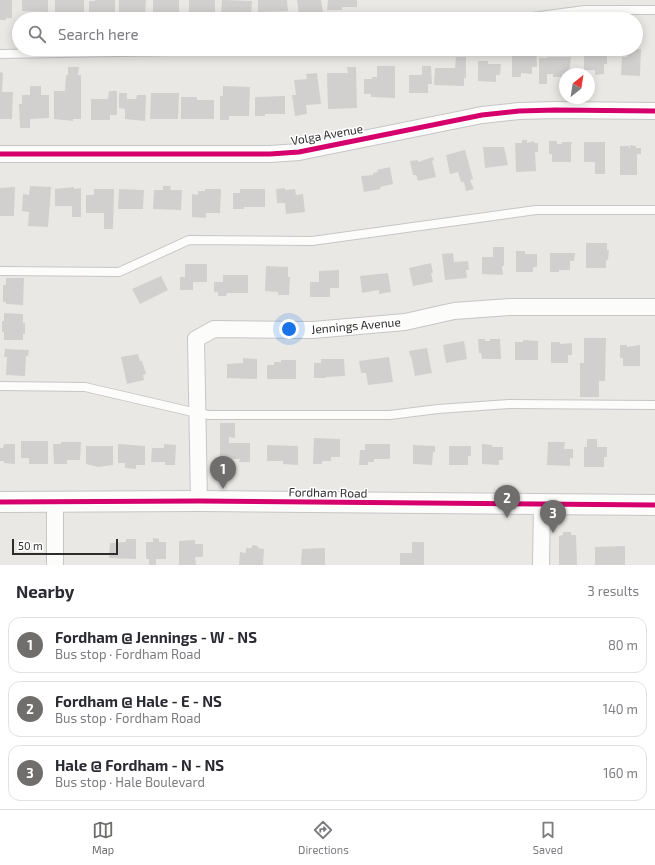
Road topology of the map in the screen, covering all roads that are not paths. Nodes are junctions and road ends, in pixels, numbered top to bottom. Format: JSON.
{"nodes":[{"id":1,"x":655,"y":10,"type":"edge"},
{"id":2,"x":570,"y":12,"type":"edge"},
{"id":3,"x":0,"y":54,"type":"edge"},
{"id":4,"x":12,"y":54,"type":"edge"},
{"id":5,"x":655,"y":111,"type":"edge"},
{"id":6,"x":0,"y":154,"type":"edge"},
{"id":7,"x":655,"y":210,"type":"edge"},
{"id":8,"x":0,"y":270,"type":"edge"},
{"id":9,"x":655,"y":308,"type":"edge"},
{"id":10,"x":0,"y":386,"type":"edge"},
{"id":11,"x":655,"y":405,"type":"edge"},
{"id":12,"x":197,"y":413,"type":"junction"},
{"id":13,"x":0,"y":502,"type":"edge"},
{"id":14,"x":55,"y":502,"type":"junction"},
{"id":15,"x":199,"y":502,"type":"junction"},
{"id":16,"x":542,"y":504,"type":"junction"},
{"id":17,"x":655,"y":505,"type":"edge"},
{"id":18,"x":55,"y":565,"type":"edge"},
{"id":19,"x":541,"y":565,"type":"edge"}],
"edges":[{"from":1,"to":2,"type":"lane"},
{"from":3,"to":4,"type":"lane"},
{"from":5,"to":6,"type":"street","name":"Volga Avenue"},
{"from":7,"to":8,"type":"lane"},
{"from":9,"to":12,"type":"street","name":"Jennings Avenue"},
{"from":10,"to":12,"type":"lane"},
{"from":11,"to":12,"type":"lane"},
{"from":12,"to":15,"type":"street","name":"Jennings Avenue"},
{"from":13,"to":14,"type":"street","name":"Fordham Road"},
{"from":14,"to":15,"type":"street","name":"Fordham Road"},
{"from":14,"to":18,"type":"street"},
{"from":15,"to":16,"type":"street","name":"Fordham Road"},
{"from":16,"to":17,"type":"street","name":"Fordham Road"},
{"from":16,"to":19,"type":"street"}]}
